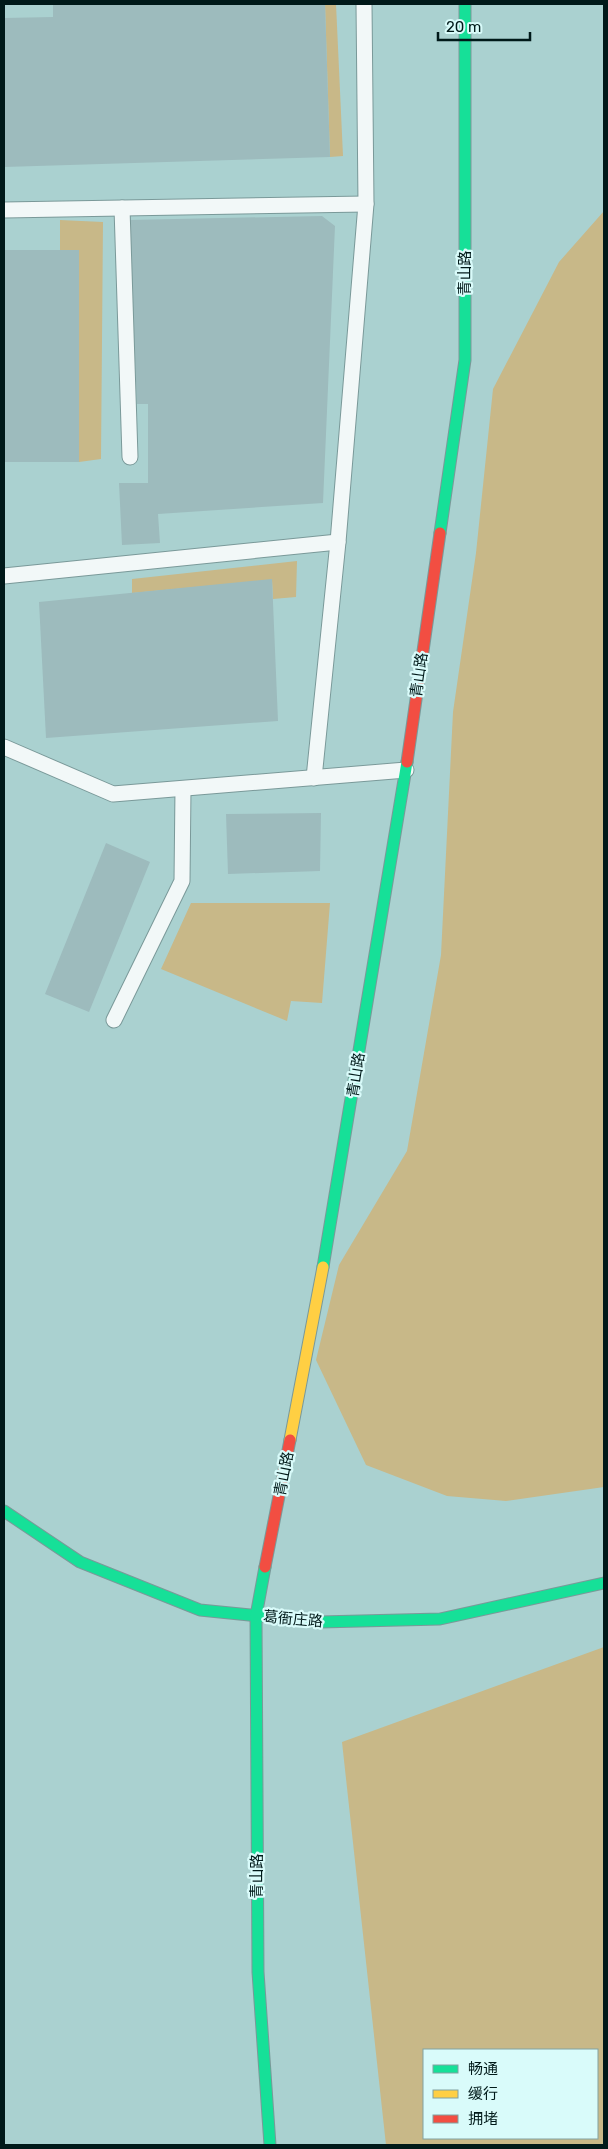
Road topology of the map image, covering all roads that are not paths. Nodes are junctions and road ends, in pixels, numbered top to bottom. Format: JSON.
{"nodes":[{"id":1,"x":364,"y":4,"type":"edge"},
{"id":2,"x":465,"y":4,"type":"edge"},
{"id":3,"x":366,"y":204,"type":"junction"},
{"id":4,"x":122,"y":208,"type":"junction"},
{"id":5,"x":4,"y":210,"type":"edge"},
{"id":6,"x":130,"y":457,"type":"dead end"},
{"id":7,"x":338,"y":542,"type":"junction"},
{"id":8,"x":4,"y":576,"type":"edge"},
{"id":9,"x":4,"y":747,"type":"edge"},
{"id":10,"x":406,"y":770,"type":"junction"},
{"id":11,"x":314,"y":778,"type":"junction"},
{"id":12,"x":183,"y":789,"type":"junction"},
{"id":13,"x":114,"y":1020,"type":"dead end"},
{"id":14,"x":4,"y":1511,"type":"edge"},
{"id":15,"x":604,"y":1582,"type":"edge"},
{"id":16,"x":256,"y":1616,"type":"junction"},
{"id":17,"x":270,"y":2145,"type":"edge"}],
"edges":[{"from":1,"to":3,"type":"lane"},
{"from":2,"to":10,"type":"street","name":"青山路"},
{"from":3,"to":4,"type":"lane"},
{"from":3,"to":7,"type":"lane"},
{"from":4,"to":5,"type":"lane"},
{"from":4,"to":6,"type":"lane"},
{"from":7,"to":8,"type":"lane"},
{"from":7,"to":11,"type":"lane"},
{"from":9,"to":12,"type":"lane"},
{"from":10,"to":11,"type":"lane"},
{"from":10,"to":16,"type":"street","name":"青山路"},
{"from":11,"to":12,"type":"lane"},
{"from":12,"to":13,"type":"lane"},
{"from":14,"to":16,"type":"street","name":"葛衙庄路"},
{"from":15,"to":16,"type":"street","name":"葛衙庄路"},
{"from":16,"to":17,"type":"street","name":"青山路"}]}
